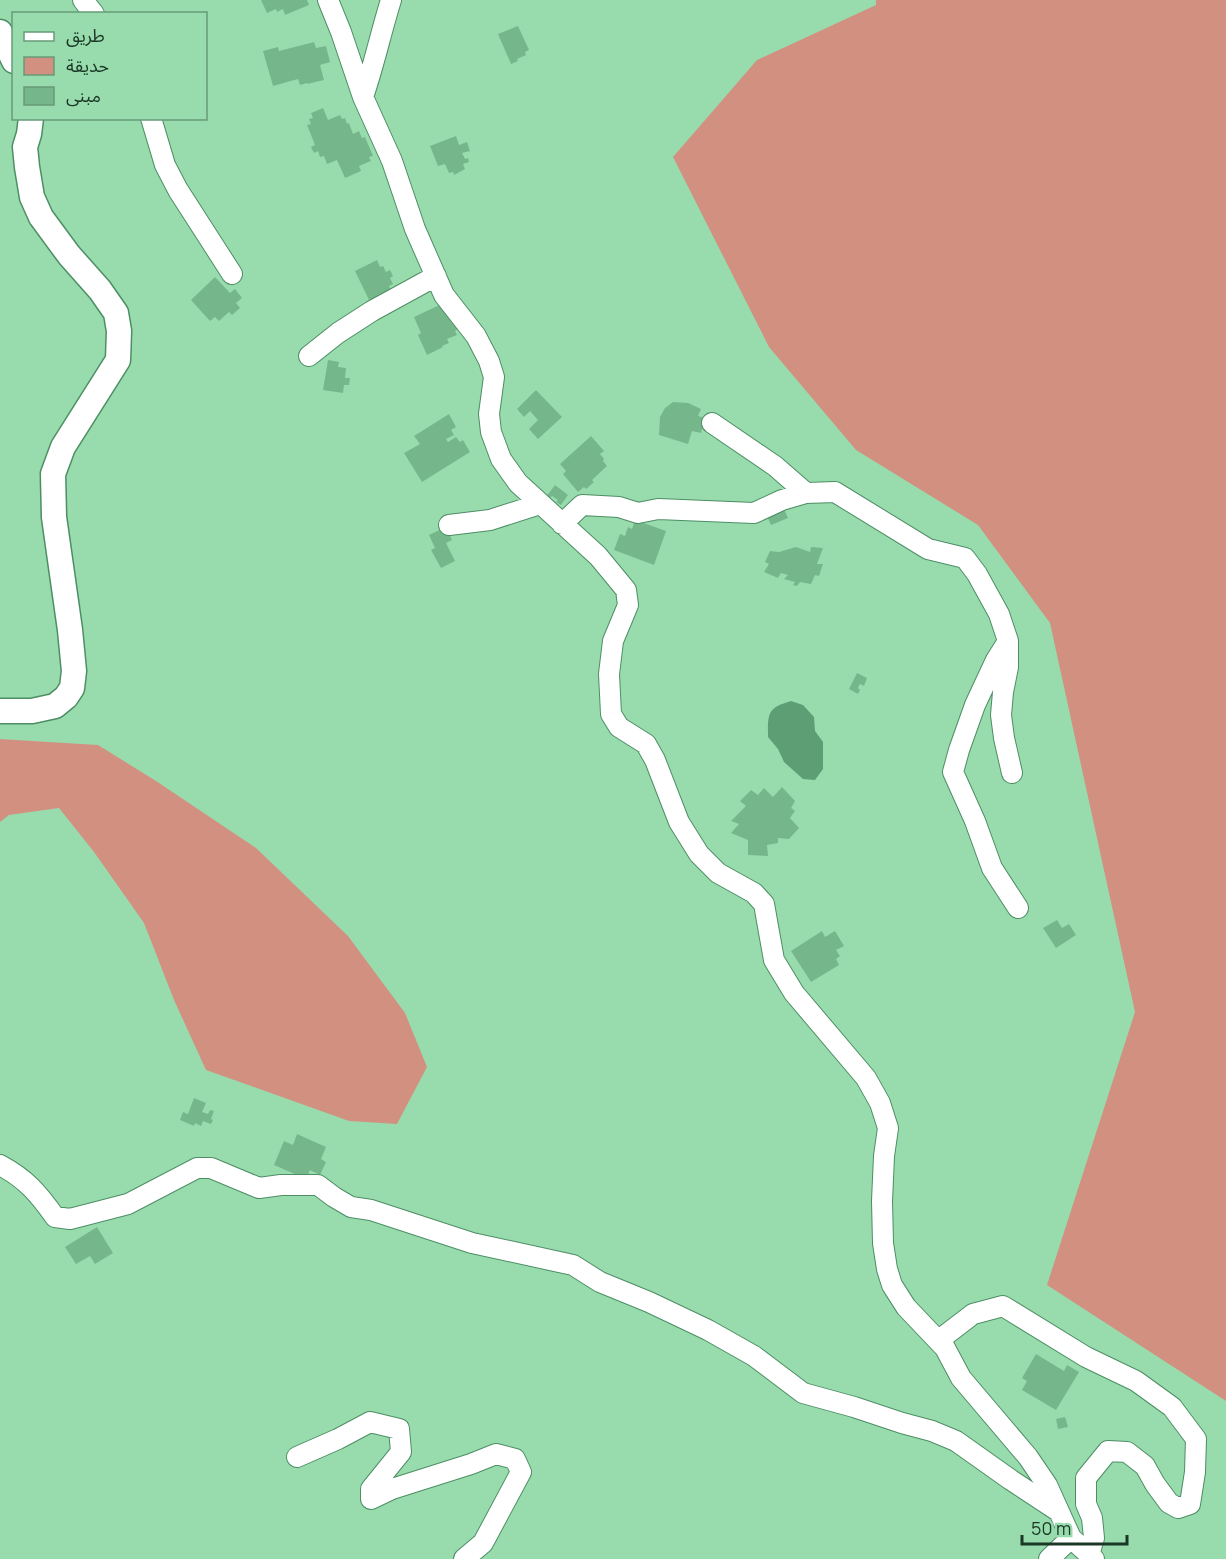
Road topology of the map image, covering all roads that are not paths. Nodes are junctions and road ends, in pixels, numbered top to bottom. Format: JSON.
{"nodes":[{"id":1,"x":83,"y":0,"type":"edge"},
{"id":2,"x":328,"y":0,"type":"edge"},
{"id":3,"x":391,"y":0,"type":"edge"},
{"id":4,"x":92,"y":12,"type":"edge"},
{"id":5,"x":0,"y":32,"type":"edge"},
{"id":6,"x":12,"y":57,"type":"edge"},
{"id":7,"x":363,"y":97,"type":"junction"},
{"id":8,"x":31,"y":120,"type":"edge"},
{"id":9,"x":152,"y":120,"type":"edge"},
{"id":10,"x":231,"y":274,"type":"dead end"},
{"id":11,"x":436,"y":276,"type":"junction"},
{"id":12,"x":309,"y":356,"type":"dead end"},
{"id":13,"x":712,"y":423,"type":"dead end"},
{"id":14,"x":806,"y":493,"type":"junction"},
{"id":15,"x":540,"y":504,"type":"junction"},
{"id":16,"x":562,"y":524,"type":"junction"},
{"id":17,"x":449,"y":525,"type":"dead end"},
{"id":18,"x":1008,"y":642,"type":"junction"},
{"id":19,"x":0,"y":711,"type":"edge"},
{"id":20,"x":1012,"y":773,"type":"dead end"},
{"id":21,"x":1018,"y":908,"type":"dead end"},
{"id":22,"x":0,"y":1165,"type":"edge"},
{"id":23,"x":939,"y":1340,"type":"junction"},
{"id":24,"x":297,"y":1457,"type":"dead end"},
{"id":25,"x":1059,"y":1512,"type":"junction"},
{"id":26,"x":1071,"y":1538,"type":"junction"},
{"id":27,"x":1092,"y":1557,"type":"edge"},
{"id":28,"x":464,"y":1559,"type":"edge"},
{"id":29,"x":1049,"y":1559,"type":"edge"},
{"id":30,"x":1060,"y":1559,"type":"edge"}],
"edges":[{"from":1,"to":4,"type":"street"},
{"from":2,"to":7,"type":"street"},
{"from":3,"to":7,"type":"street"},
{"from":5,"to":6,"type":"main road"},
{"from":7,"to":11,"type":"street"},
{"from":8,"to":19,"type":"main road"},
{"from":9,"to":10,"type":"street"},
{"from":11,"to":12,"type":"street"},
{"from":11,"to":15,"type":"street"},
{"from":13,"to":14,"type":"street"},
{"from":14,"to":16,"type":"street"},
{"from":14,"to":18,"type":"street"},
{"from":15,"to":16,"type":"street"},
{"from":15,"to":17,"type":"street"},
{"from":16,"to":23,"type":"street"},
{"from":18,"to":20,"type":"street"},
{"from":18,"to":21,"type":"street"},
{"from":22,"to":25,"type":"street"},
{"from":23,"to":25,"type":"street"},
{"from":23,"to":27,"type":"street"},
{"from":24,"to":28,"type":"street"},
{"from":25,"to":26,"type":"street"},
{"from":26,"to":27,"type":"street"},
{"from":26,"to":29,"type":"street"},
{"from":26,"to":30,"type":"street"}]}
